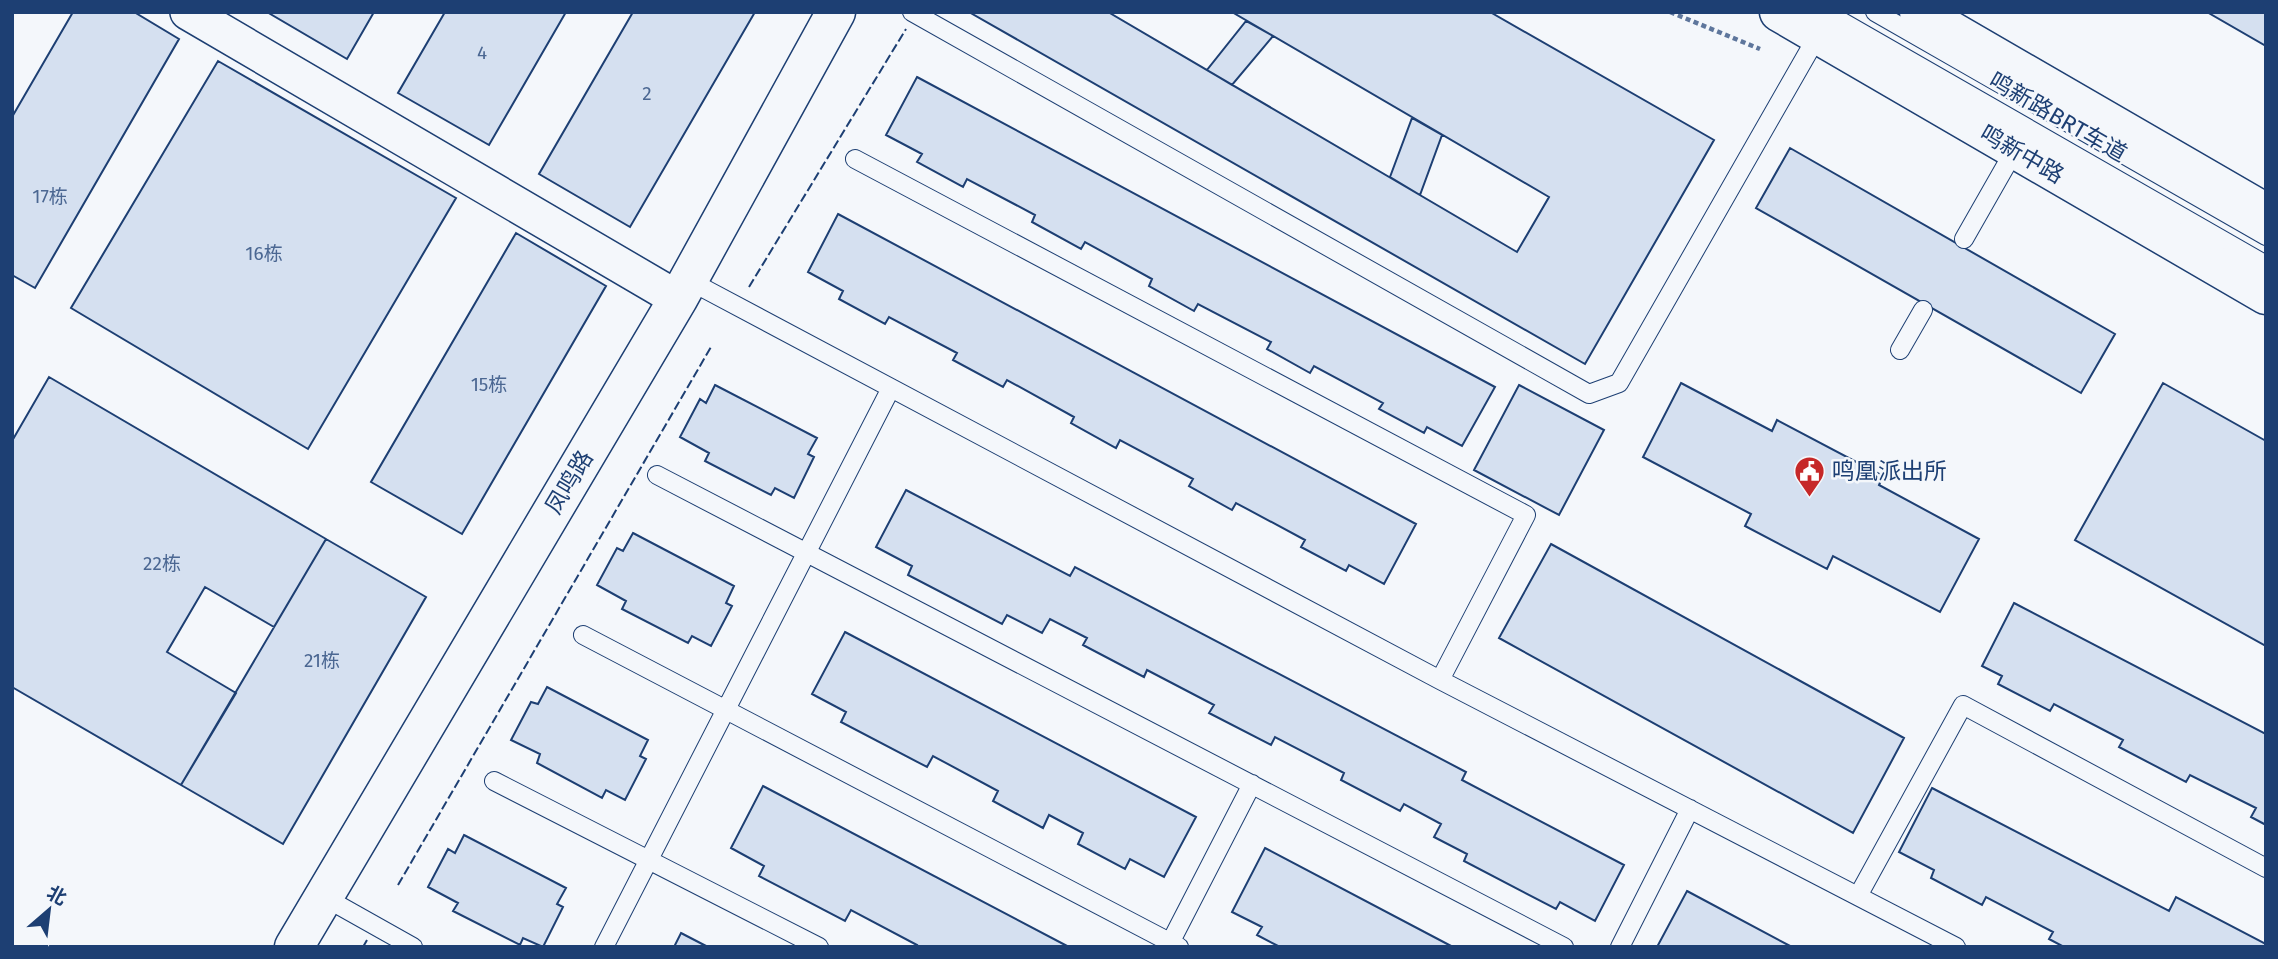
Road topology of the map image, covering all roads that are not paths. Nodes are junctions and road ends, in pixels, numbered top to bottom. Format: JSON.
{"nodes":[{"id":1,"x":188,"y":12,"type":"edge"},
{"id":2,"x":836,"y":12,"type":"edge"},
{"id":3,"x":912,"y":12,"type":"edge"},
{"id":4,"x":1779,"y":12,"type":"edge"},
{"id":5,"x":1875,"y":12,"type":"edge"},
{"id":6,"x":1919,"y":12,"type":"edge"},
{"id":7,"x":1822,"y":24,"type":"edge"},
{"id":8,"x":2045,"y":98,"type":"junction"},
{"id":9,"x":2021,"y":138,"type":"junction"},
{"id":10,"x":855,"y":159,"type":"dead end"},
{"id":11,"x":2266,"y":213,"type":"edge"},
{"id":12,"x":2266,"y":236,"type":"edge"},
{"id":13,"x":1964,"y":239,"type":"dead end"},
{"id":14,"x":2266,"y":265,"type":"edge"},
{"id":15,"x":683,"y":289,"type":"junction"},
{"id":16,"x":2266,"y":295,"type":"edge"},
{"id":17,"x":1923,"y":310,"type":"dead end"},
{"id":18,"x":1900,"y":350,"type":"dead end"},
{"id":19,"x":891,"y":388,"type":"junction"},
{"id":20,"x":657,"y":475,"type":"dead end"},
{"id":21,"x":807,"y":553,"type":"junction"},
{"id":22,"x":583,"y":635,"type":"dead end"},
{"id":23,"x":1440,"y":680,"type":"junction"},
{"id":24,"x":727,"y":710,"type":"junction"},
{"id":25,"x":494,"y":781,"type":"dead end"},
{"id":26,"x":1252,"y":784,"type":"junction"},
{"id":27,"x":1690,"y":809,"type":"junction"},
{"id":28,"x":649,"y":859,"type":"junction"},
{"id":29,"x":2266,"y":867,"type":"edge"},
{"id":30,"x":1858,"y":896,"type":"junction"},
{"id":31,"x":324,"y":897,"type":"junction"},
{"id":32,"x":1172,"y":945,"type":"edge"},
{"id":33,"x":294,"y":947,"type":"edge"},
{"id":34,"x":413,"y":947,"type":"edge"},
{"id":35,"x":604,"y":947,"type":"edge"},
{"id":36,"x":820,"y":947,"type":"edge"},
{"id":37,"x":1564,"y":947,"type":"edge"},
{"id":38,"x":1619,"y":947,"type":"edge"},
{"id":39,"x":1956,"y":947,"type":"edge"}],
"edges":[{"from":1,"to":15,"type":"street"},
{"from":2,"to":15,"type":"street","name":"凤鸣路"},
{"from":3,"to":7,"type":"lane"},
{"from":4,"to":7,"type":"street","name":"鸣新中路"},
{"from":5,"to":8,"type":"lane","name":"鸣新路BRT车道"},
{"from":6,"to":8,"type":"street"},
{"from":7,"to":9,"type":"street","name":"鸣新中路"},
{"from":8,"to":9,"type":"lane"},
{"from":8,"to":11,"type":"street"},
{"from":8,"to":12,"type":"lane","name":"鸣新路BRT车道"},
{"from":9,"to":13,"type":"lane"},
{"from":9,"to":14,"type":"lane","name":"鸣新路BRT车道"},
{"from":9,"to":16,"type":"street","name":"鸣新中路"},
{"from":10,"to":23,"type":"lane"},
{"from":15,"to":19,"type":"lane"},
{"from":15,"to":31,"type":"street","name":"凤鸣路"},
{"from":17,"to":18,"type":"lane"},
{"from":19,"to":21,"type":"lane"},
{"from":19,"to":23,"type":"lane"},
{"from":20,"to":21,"type":"lane"},
{"from":21,"to":24,"type":"lane"},
{"from":21,"to":26,"type":"lane"},
{"from":22,"to":24,"type":"lane"},
{"from":23,"to":27,"type":"lane"},
{"from":24,"to":28,"type":"lane"},
{"from":24,"to":32,"type":"lane"},
{"from":25,"to":28,"type":"lane"},
{"from":26,"to":32,"type":"lane"},
{"from":26,"to":37,"type":"lane"},
{"from":27,"to":30,"type":"lane"},
{"from":27,"to":38,"type":"lane"},
{"from":28,"to":35,"type":"lane"},
{"from":28,"to":36,"type":"lane"},
{"from":29,"to":30,"type":"lane"},
{"from":30,"to":39,"type":"lane"},
{"from":31,"to":33,"type":"street","name":"凤鸣路"},
{"from":31,"to":34,"type":"lane"}]}
